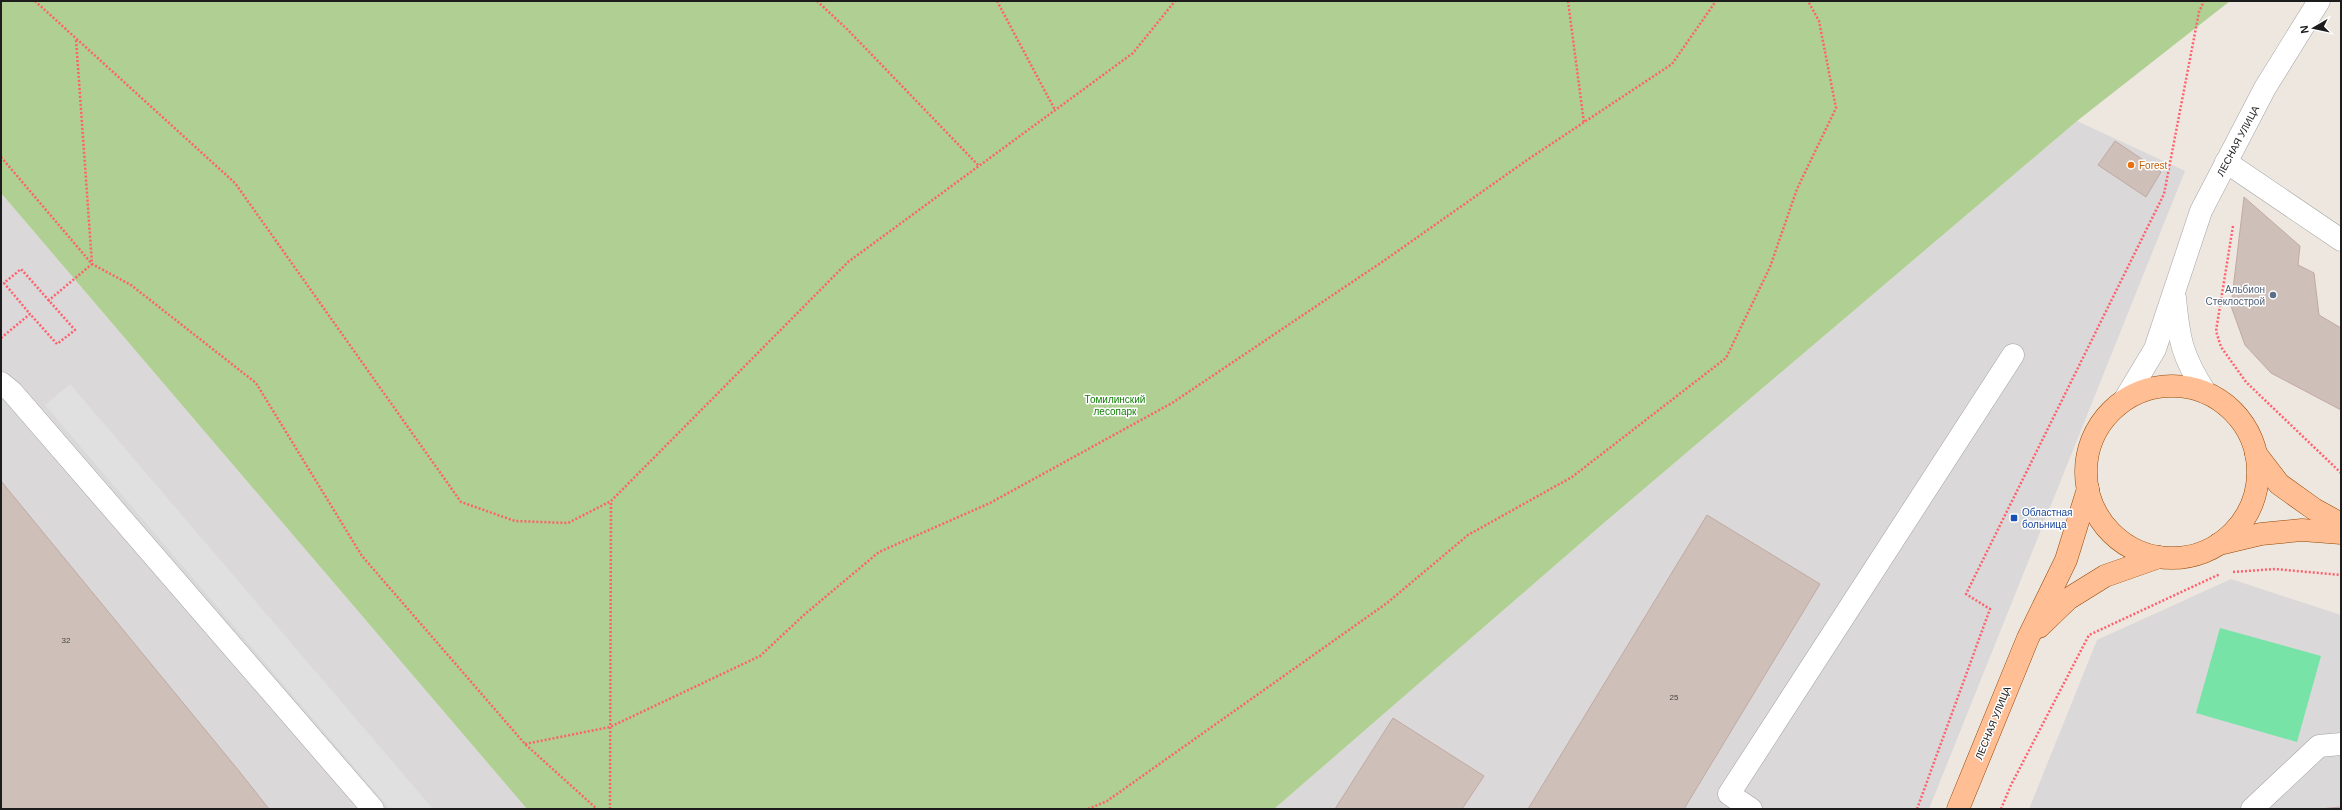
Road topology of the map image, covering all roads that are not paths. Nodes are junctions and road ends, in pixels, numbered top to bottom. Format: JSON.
{"nodes":[{"id":1,"x":2319,"y":1,"type":"edge"},
{"id":2,"x":2226,"y":162,"type":"junction"},
{"id":3,"x":2341,"y":240,"type":"edge"},
{"id":4,"x":2174,"y":289,"type":"junction"},
{"id":5,"x":2013,"y":355,"type":"dead end"},
{"id":6,"x":1,"y":382,"type":"edge"},
{"id":7,"x":2205,"y":392,"type":"junction"},
{"id":8,"x":2125,"y":399,"type":"junction"},
{"id":9,"x":2256,"y":454,"type":"junction"},
{"id":10,"x":2088,"y":490,"type":"junction"},
{"id":11,"x":2341,"y":524,"type":"edge"},
{"id":12,"x":2341,"y":533,"type":"edge"},
{"id":13,"x":2218,"y":544,"type":"junction"},
{"id":14,"x":2159,"y":557,"type":"junction"},
{"id":15,"x":2028,"y":638,"type":"junction"},
{"id":16,"x":2341,"y":744,"type":"edge"},
{"id":17,"x":1724,"y":802,"type":"edge"},
{"id":18,"x":373,"y":809,"type":"edge"},
{"id":19,"x":1751,"y":809,"type":"edge"},
{"id":20,"x":1958,"y":809,"type":"edge"},
{"id":21,"x":2252,"y":809,"type":"edge"}],
"edges":[{"from":1,"to":2,"type":"street","name":"ЛЕСНАЯ УЛИЦА"},
{"from":2,"to":3,"type":"street"},
{"from":2,"to":4,"type":"street","name":"ЛЕСНАЯ УЛИЦА"},
{"from":4,"to":7,"type":"street","name":"ЛЕСНАЯ УЛИЦА"},
{"from":4,"to":8,"type":"street","name":"ЛЕСНАЯ УЛИЦА"},
{"from":5,"to":17,"type":"street"},
{"from":6,"to":18,"type":"street"},
{"from":7,"to":8,"type":"main road"},
{"from":7,"to":9,"type":"main road"},
{"from":8,"to":10,"type":"main road"},
{"from":9,"to":11,"type":"main road"},
{"from":9,"to":13,"type":"main road"},
{"from":10,"to":14,"type":"main road"},
{"from":10,"to":15,"type":"main road","name":"ЛЕСНАЯ УЛИЦА"},
{"from":12,"to":13,"type":"main road"},
{"from":13,"to":14,"type":"main road"},
{"from":14,"to":15,"type":"main road","name":"ЛЕСНАЯ УЛИЦА"},
{"from":15,"to":20,"type":"main road","name":"ЛЕСНАЯ УЛИЦА"},
{"from":16,"to":21,"type":"street"},
{"from":17,"to":19,"type":"street"}]}
